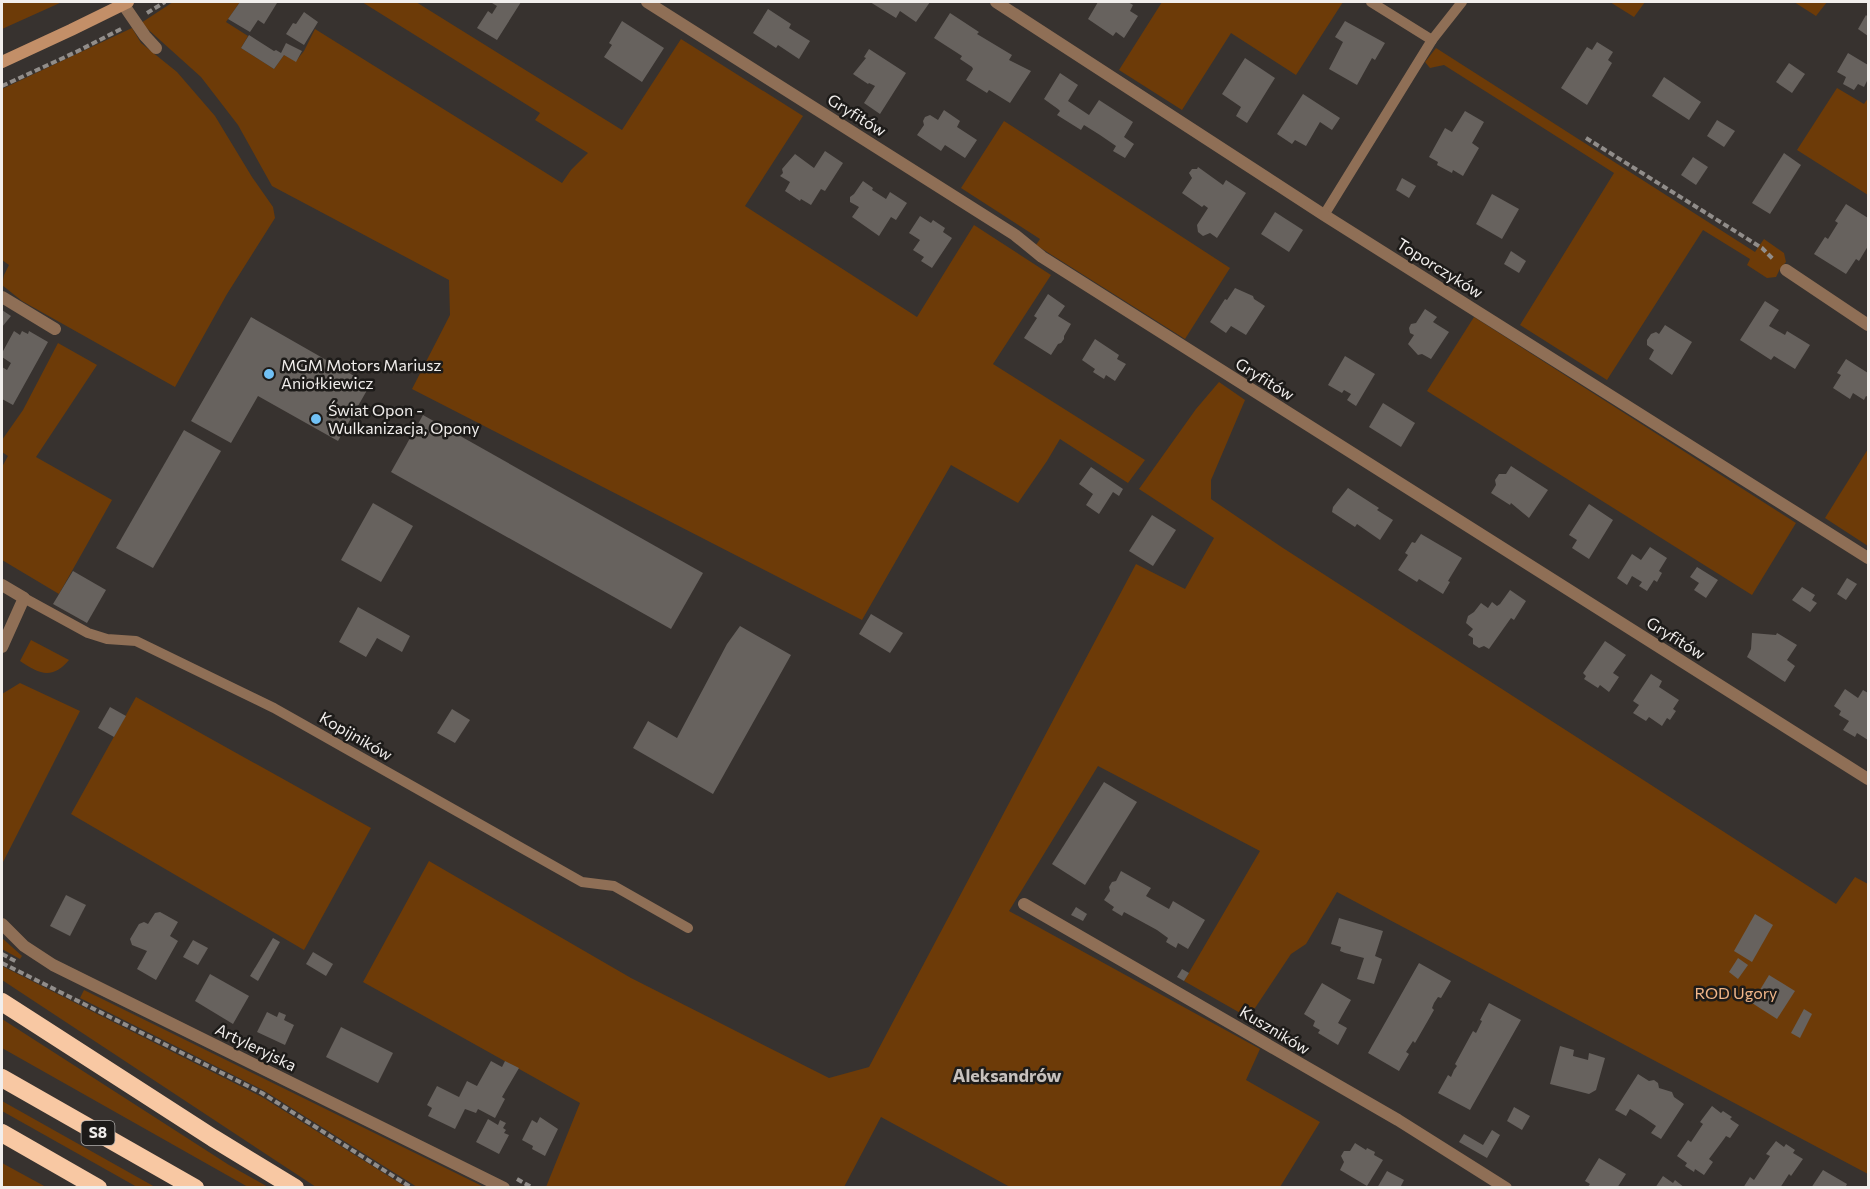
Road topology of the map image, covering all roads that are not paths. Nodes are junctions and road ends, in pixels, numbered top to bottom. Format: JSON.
{"nodes":[{"id":1,"x":647,"y":2,"type":"edge"},
{"id":2,"x":996,"y":2,"type":"edge"},
{"id":3,"x":1371,"y":2,"type":"edge"},
{"id":4,"x":1462,"y":2,"type":"edge"},
{"id":5,"x":126,"y":3,"type":"edge"},
{"id":6,"x":1432,"y":40,"type":"junction"},
{"id":7,"x":156,"y":48,"type":"dead end"},
{"id":8,"x":2,"y":62,"type":"edge"},
{"id":9,"x":1324,"y":215,"type":"junction"},
{"id":10,"x":1786,"y":270,"type":"dead end"},
{"id":11,"x":2,"y":297,"type":"edge"},
{"id":12,"x":1869,"y":325,"type":"edge"},
{"id":13,"x":55,"y":329,"type":"dead end"},
{"id":14,"x":1869,"y":558,"type":"edge"},
{"id":15,"x":2,"y":585,"type":"edge"},
{"id":16,"x":24,"y":598,"type":"junction"},
{"id":17,"x":2,"y":647,"type":"edge"},
{"id":18,"x":1869,"y":779,"type":"edge"},
{"id":19,"x":1024,"y":904,"type":"dead end"},
{"id":20,"x":2,"y":924,"type":"edge"},
{"id":21,"x":688,"y":928,"type":"dead end"},
{"id":22,"x":2,"y":1002,"type":"edge"},
{"id":23,"x":2,"y":1078,"type":"edge"},
{"id":24,"x":2,"y":1133,"type":"edge"},
{"id":25,"x":98,"y":1188,"type":"edge"},
{"id":26,"x":195,"y":1188,"type":"edge"},
{"id":27,"x":295,"y":1188,"type":"edge"},
{"id":28,"x":504,"y":1188,"type":"edge"},
{"id":29,"x":1506,"y":1188,"type":"edge"}],
"edges":[{"from":1,"to":18,"type":"street","name":"Gryfitów"},
{"from":2,"to":9,"type":"street","name":"Toporczyków"},
{"from":3,"to":6,"type":"lane"},
{"from":4,"to":6,"type":"lane"},
{"from":5,"to":7,"type":"street"},
{"from":5,"to":8,"type":"street"},
{"from":6,"to":9,"type":"lane"},
{"from":9,"to":14,"type":"street","name":"Toporczyków"},
{"from":10,"to":12,"type":"street"},
{"from":11,"to":13,"type":"street"},
{"from":15,"to":16,"type":"street","name":"Kopijników"},
{"from":16,"to":17,"type":"street"},
{"from":16,"to":21,"type":"lane","name":"Kopijników"},
{"from":19,"to":29,"type":"street","name":"Kuszników"},
{"from":20,"to":28,"type":"street","name":"Artyleryjska"},
{"from":22,"to":27,"type":"highway"},
{"from":23,"to":26,"type":"highway","number":"S8"},
{"from":24,"to":25,"type":"highway"}]}
